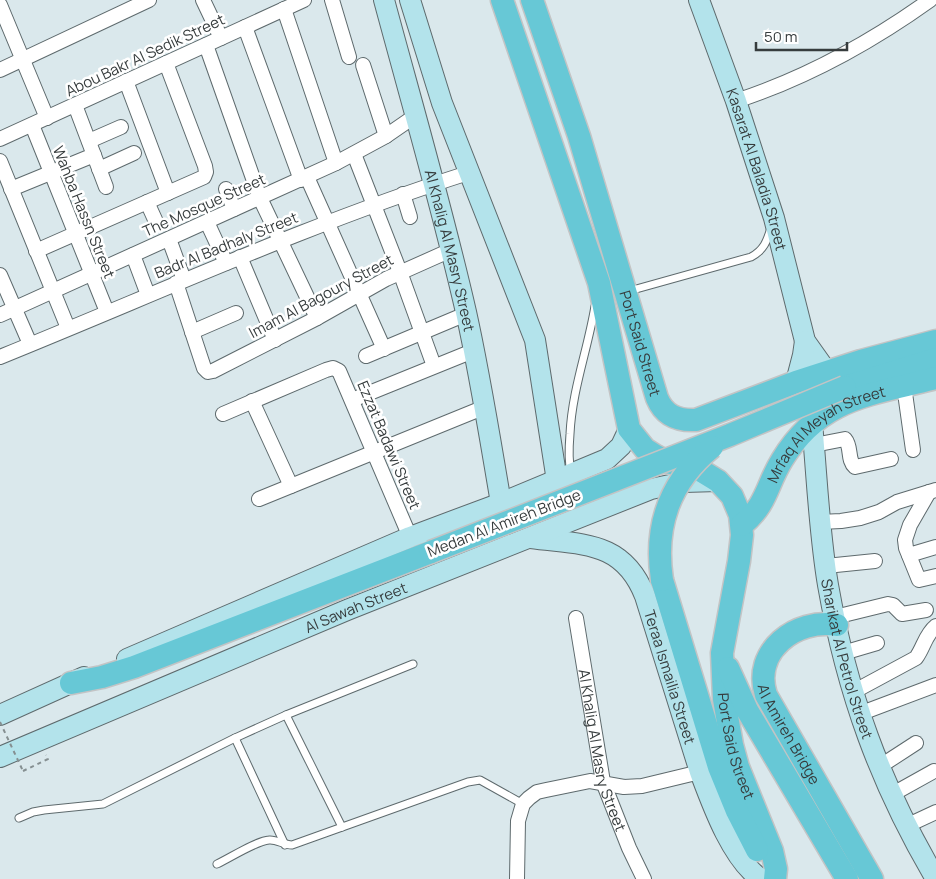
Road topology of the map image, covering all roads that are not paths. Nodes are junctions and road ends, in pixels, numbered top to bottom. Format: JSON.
{"nodes":[{"id":1,"x":8,"y":0,"type":"edge"},
{"id":2,"x":148,"y":0,"type":"edge"},
{"id":3,"x":203,"y":0,"type":"edge"},
{"id":4,"x":304,"y":0,"type":"edge"},
{"id":5,"x":332,"y":0,"type":"edge"},
{"id":6,"x":384,"y":0,"type":"edge"},
{"id":7,"x":410,"y":0,"type":"edge"},
{"id":8,"x":502,"y":0,"type":"edge"},
{"id":9,"x":532,"y":0,"type":"edge"},
{"id":10,"x":699,"y":0,"type":"edge"},
{"id":11,"x":930,"y":0,"type":"edge"},
{"id":12,"x":0,"y":4,"type":"edge"},
{"id":13,"x":284,"y":9,"type":"junction"},
{"id":14,"x":245,"y":27,"type":"junction"},
{"id":15,"x":221,"y":38,"type":"junction"},
{"id":16,"x":206,"y":45,"type":"junction"},
{"id":17,"x":350,"y":56,"type":"dead end"},
{"id":18,"x":23,"y":59,"type":"junction"},
{"id":19,"x":166,"y":63,"type":"junction"},
{"id":20,"x":363,"y":66,"type":"dead end"},
{"id":21,"x":0,"y":70,"type":"edge"},
{"id":22,"x":126,"y":82,"type":"junction"},
{"id":23,"x":567,"y":99,"type":"junction"},
{"id":24,"x":736,"y":101,"type":"junction"},
{"id":25,"x":75,"y":105,"type":"junction"},
{"id":26,"x":540,"y":113,"type":"junction"},
{"id":27,"x":415,"y":116,"type":"junction"},
{"id":28,"x":47,"y":118,"type":"junction"},
{"id":29,"x":32,"y":125,"type":"junction"},
{"id":30,"x":121,"y":127,"type":"dead end"},
{"id":31,"x":386,"y":136,"type":"junction"},
{"id":32,"x":579,"y":136,"type":"junction"},
{"id":33,"x":0,"y":139,"type":"edge"},
{"id":34,"x":91,"y":148,"type":"junction"},
{"id":35,"x":553,"y":150,"type":"junction"},
{"id":36,"x":134,"y":153,"type":"dead end"},
{"id":37,"x":354,"y":154,"type":"junction"},
{"id":38,"x":0,"y":161,"type":"edge"},
{"id":39,"x":336,"y":163,"type":"junction"},
{"id":40,"x":99,"y":169,"type":"junction"},
{"id":41,"x":51,"y":172,"type":"junction"},
{"id":42,"x":468,"y":172,"type":"junction"},
{"id":43,"x":304,"y":178,"type":"junction"},
{"id":44,"x":435,"y":183,"type":"junction"},
{"id":45,"x":106,"y":186,"type":"dead end"},
{"id":46,"x":11,"y":189,"type":"junction"},
{"id":47,"x":226,"y":189,"type":"dead end"},
{"id":48,"x":168,"y":193,"type":"junction"},
{"id":49,"x":403,"y":194,"type":"junction"},
{"id":50,"x":260,"y":198,"type":"junction"},
{"id":51,"x":147,"y":202,"type":"junction"},
{"id":52,"x":373,"y":205,"type":"junction"},
{"id":53,"x":234,"y":209,"type":"junction"},
{"id":54,"x":410,"y":218,"type":"dead end"},
{"id":55,"x":774,"y":218,"type":"junction"},
{"id":56,"x":207,"y":222,"type":"junction"},
{"id":57,"x":327,"y":222,"type":"junction"},
{"id":58,"x":158,"y":224,"type":"dead end"},
{"id":59,"x":76,"y":234,"type":"junction"},
{"id":60,"x":169,"y":239,"type":"junction"},
{"id":61,"x":280,"y":240,"type":"junction"},
{"id":62,"x":36,"y":250,"type":"junction"},
{"id":63,"x":451,"y":250,"type":"junction"},
{"id":64,"x":133,"y":255,"type":"junction"},
{"id":65,"x":240,"y":257,"type":"junction"},
{"id":66,"x":226,"y":263,"type":"junction"},
{"id":67,"x":400,"y":272,"type":"junction"},
{"id":68,"x":92,"y":274,"type":"junction"},
{"id":69,"x":0,"y":275,"type":"edge"},
{"id":70,"x":180,"y":282,"type":"junction"},
{"id":71,"x":598,"y":284,"type":"junction"},
{"id":72,"x":53,"y":291,"type":"junction"},
{"id":73,"x":626,"y":292,"type":"junction"},
{"id":74,"x":148,"y":295,"type":"junction"},
{"id":75,"x":360,"y":296,"type":"junction"},
{"id":76,"x":15,"y":309,"type":"junction"},
{"id":77,"x":107,"y":312,"type":"junction"},
{"id":78,"x":236,"y":313,"type":"dead end"},
{"id":79,"x":466,"y":314,"type":"junction"},
{"id":80,"x":0,"y":315,"type":"edge"},
{"id":81,"x":317,"y":318,"type":"junction"},
{"id":82,"x":68,"y":328,"type":"junction"},
{"id":83,"x":192,"y":332,"type":"junction"},
{"id":84,"x":422,"y":334,"type":"junction"},
{"id":85,"x":275,"y":340,"type":"junction"},
{"id":86,"x":805,"y":341,"type":"junction"},
{"id":87,"x":936,"y":341,"type":"edge"},
{"id":88,"x":30,"y":344,"type":"junction"},
{"id":89,"x":384,"y":349,"type":"junction"},
{"id":90,"x":473,"y":351,"type":"junction"},
{"id":91,"x":366,"y":356,"type":"dead end"},
{"id":92,"x":0,"y":357,"type":"edge"},
{"id":93,"x":434,"y":366,"type":"junction"},
{"id":94,"x":828,"y":372,"type":"junction"},
{"id":95,"x":936,"y":376,"type":"edge"},
{"id":96,"x":796,"y":382,"type":"junction"},
{"id":97,"x":904,"y":386,"type":"junction"},
{"id":98,"x":352,"y":400,"type":"junction"},
{"id":99,"x":252,"y":401,"type":"junction"},
{"id":100,"x":485,"y":407,"type":"junction"},
{"id":101,"x":223,"y":414,"type":"dead end"},
{"id":102,"x":629,"y":429,"type":"junction"},
{"id":103,"x":813,"y":434,"type":"junction"},
{"id":104,"x":730,"y":435,"type":"junction"},
{"id":105,"x":913,"y":450,"type":"dead end"},
{"id":106,"x":375,"y":452,"type":"junction"},
{"id":107,"x":607,"y":459,"type":"junction"},
{"id":108,"x":891,"y":459,"type":"dead end"},
{"id":109,"x":565,"y":478,"type":"junction"},
{"id":110,"x":718,"y":481,"type":"junction"},
{"id":111,"x":291,"y":486,"type":"junction"},
{"id":112,"x":933,"y":491,"type":"edge"},
{"id":113,"x":259,"y":499,"type":"dead end"},
{"id":114,"x":501,"y":503,"type":"junction"},
{"id":115,"x":615,"y":503,"type":"junction"},
{"id":116,"x":820,"y":522,"type":"junction"},
{"id":117,"x":742,"y":525,"type":"junction"},
{"id":118,"x":410,"y":537,"type":"junction"},
{"id":119,"x":529,"y":538,"type":"junction"},
{"id":120,"x":936,"y":548,"type":"edge"},
{"id":121,"x":908,"y":555,"type":"junction"},
{"id":122,"x":875,"y":561,"type":"dead end"},
{"id":123,"x":826,"y":566,"type":"junction"},
{"id":124,"x":936,"y":576,"type":"edge"},
{"id":125,"x":926,"y":610,"type":"dead end"},
{"id":126,"x":576,"y":618,"type":"dead end"},
{"id":127,"x":836,"y":621,"type":"junction"},
{"id":128,"x":936,"y":626,"type":"edge"},
{"id":129,"x":877,"y":643,"type":"dead end"},
{"id":130,"x":722,"y":653,"type":"junction"},
{"id":131,"x":843,"y":653,"type":"junction"},
{"id":132,"x":413,"y":664,"type":"dead end"},
{"id":133,"x":71,"y":683,"type":"junction"},
{"id":134,"x":936,"y":685,"type":"edge"},
{"id":135,"x":853,"y":692,"type":"junction"},
{"id":136,"x":286,"y":714,"type":"junction"},
{"id":137,"x":859,"y":714,"type":"junction"},
{"id":138,"x":0,"y":715,"type":"edge"},
{"id":139,"x":235,"y":738,"type":"junction"},
{"id":140,"x":916,"y":743,"type":"dead end"},
{"id":141,"x":0,"y":758,"type":"edge"},
{"id":142,"x":879,"y":767,"type":"junction"},
{"id":143,"x":934,"y":771,"type":"dead end"},
{"id":144,"x":700,"y":772,"type":"junction"},
{"id":145,"x":603,"y":782,"type":"junction"},
{"id":146,"x":891,"y":795,"type":"junction"},
{"id":147,"x":524,"y":804,"type":"junction"},
{"id":148,"x":936,"y":812,"type":"edge"},
{"id":149,"x":19,"y":818,"type":"dead end"},
{"id":150,"x":906,"y":826,"type":"junction"},
{"id":151,"x":342,"y":827,"type":"junction"},
{"id":152,"x":285,"y":845,"type":"junction"},
{"id":153,"x":217,"y":864,"type":"dead end"},
{"id":154,"x":517,"y":879,"type":"edge"},
{"id":155,"x":644,"y":879,"type":"edge"},
{"id":156,"x":761,"y":879,"type":"edge"},
{"id":157,"x":771,"y":879,"type":"edge"},
{"id":158,"x":775,"y":879,"type":"edge"},
{"id":159,"x":847,"y":879,"type":"edge"},
{"id":160,"x":872,"y":879,"type":"edge"},
{"id":161,"x":936,"y":879,"type":"edge"}],
"edges":[{"from":1,"to":12,"type":"street"},
{"from":2,"to":18,"type":"street"},
{"from":3,"to":15,"type":"street"},
{"from":4,"to":13,"type":"street","name":"Abou Bakr Al Sedik Street"},
{"from":5,"to":17,"type":"street"},
{"from":6,"to":27,"type":"main road","name":"Al Khalig Al Masry Street"},
{"from":7,"to":42,"type":"main road"},
{"from":8,"to":26,"type":"main road","name":"Port Said Street"},
{"from":9,"to":23,"type":"main road","name":"Port Said Street"},
{"from":10,"to":24,"type":"main road","name":"Kasarat Al Baladia Street"},
{"from":11,"to":24,"type":"street"},
{"from":12,"to":18,"type":"street"},
{"from":13,"to":14,"type":"street","name":"Abou Bakr Al Sedik Street"},
{"from":13,"to":39,"type":"street"},
{"from":14,"to":15,"type":"street","name":"Abou Bakr Al Sedik Street"},
{"from":14,"to":43,"type":"street"},
{"from":15,"to":16,"type":"street","name":"Abou Bakr Al Sedik Street"},
{"from":16,"to":19,"type":"street","name":"Abou Bakr Al Sedik Street"},
{"from":16,"to":50,"type":"street"},
{"from":18,"to":21,"type":"street"},
{"from":18,"to":28,"type":"street"},
{"from":19,"to":22,"type":"street","name":"Abou Bakr Al Sedik Street"},
{"from":19,"to":48,"type":"street"},
{"from":20,"to":31,"type":"street"},
{"from":22,"to":25,"type":"street","name":"Abou Bakr Al Sedik Street"},
{"from":22,"to":48,"type":"street"},
{"from":23,"to":26,"type":"main road"},
{"from":23,"to":32,"type":"main road","name":"Port Said Street"},
{"from":24,"to":55,"type":"main road","name":"Kasarat Al Baladia Street"},
{"from":25,"to":28,"type":"street","name":"Abou Bakr Al Sedik Street"},
{"from":25,"to":34,"type":"street"},
{"from":26,"to":35,"type":"main road","name":"Port Said Street"},
{"from":27,"to":31,"type":"street","name":"The Mosque Street"},
{"from":27,"to":44,"type":"main road","name":"Al Khalig Al Masry Street"},
{"from":28,"to":29,"type":"street","name":"Abou Bakr Al Sedik Street"},
{"from":29,"to":33,"type":"street","name":"Abou Bakr Al Sedik Street"},
{"from":29,"to":41,"type":"street","name":"Wahba Hassn Street"},
{"from":30,"to":34,"type":"street"},
{"from":31,"to":37,"type":"street","name":"The Mosque Street"},
{"from":32,"to":35,"type":"main road"},
{"from":32,"to":73,"type":"main road","name":"Port Said Street"},
{"from":34,"to":40,"type":"street"},
{"from":34,"to":41,"type":"street"},
{"from":35,"to":71,"type":"main road","name":"Port Said Street"},
{"from":36,"to":40,"type":"street"},
{"from":37,"to":39,"type":"street","name":"The Mosque Street"},
{"from":37,"to":52,"type":"street"},
{"from":38,"to":46,"type":"street"},
{"from":39,"to":43,"type":"street","name":"The Mosque Street"},
{"from":40,"to":45,"type":"street"},
{"from":41,"to":46,"type":"street"},
{"from":41,"to":59,"type":"street","name":"Wahba Hassn Street"},
{"from":42,"to":44,"type":"street","name":"Badr Al Badhaly Street"},
{"from":42,"to":109,"type":"main road"},
{"from":43,"to":50,"type":"street","name":"The Mosque Street"},
{"from":43,"to":57,"type":"street"},
{"from":44,"to":49,"type":"street","name":"Badr Al Badhaly Street"},
{"from":44,"to":63,"type":"main road","name":"Al Khalig Al Masry Street"},
{"from":46,"to":62,"type":"street"},
{"from":47,"to":53,"type":"street"},
{"from":48,"to":51,"type":"street"},
{"from":49,"to":52,"type":"street","name":"Badr Al Badhaly Street"},
{"from":49,"to":54,"type":"street"},
{"from":50,"to":53,"type":"street","name":"The Mosque Street"},
{"from":50,"to":61,"type":"street"},
{"from":51,"to":58,"type":"street"},
{"from":51,"to":59,"type":"street"},
{"from":52,"to":57,"type":"street","name":"Badr Al Badhaly Street"},
{"from":52,"to":67,"type":"street"},
{"from":53,"to":56,"type":"street","name":"The Mosque Street"},
{"from":55,"to":73,"type":"lane"},
{"from":55,"to":86,"type":"main road","name":"Kasarat Al Baladia Street"},
{"from":56,"to":60,"type":"street","name":"The Mosque Street"},
{"from":56,"to":66,"type":"street"},
{"from":57,"to":61,"type":"street","name":"Badr Al Badhaly Street"},
{"from":57,"to":75,"type":"street"},
{"from":59,"to":62,"type":"street"},
{"from":59,"to":68,"type":"street","name":"Wahba Hassn Street"},
{"from":60,"to":64,"type":"street","name":"The Mosque Street"},
{"from":60,"to":70,"type":"street"},
{"from":61,"to":65,"type":"street","name":"Badr Al Badhaly Street"},
{"from":61,"to":81,"type":"street"},
{"from":62,"to":72,"type":"street"},
{"from":63,"to":67,"type":"street","name":"Imam Al Bagoury Street"},
{"from":63,"to":79,"type":"main road","name":"Al Khalig Al Masry Street"},
{"from":64,"to":68,"type":"street","name":"The Mosque Street"},
{"from":64,"to":74,"type":"street"},
{"from":65,"to":66,"type":"street","name":"Badr Al Badhaly Street"},
{"from":65,"to":85,"type":"street"},
{"from":66,"to":70,"type":"street","name":"Badr Al Badhaly Street"},
{"from":67,"to":75,"type":"street","name":"Imam Al Bagoury Street"},
{"from":67,"to":84,"type":"street"},
{"from":68,"to":72,"type":"street","name":"The Mosque Street"},
{"from":68,"to":77,"type":"street","name":"Wahba Hassn Street"},
{"from":69,"to":76,"type":"street"},
{"from":70,"to":74,"type":"street","name":"Badr Al Badhaly Street"},
{"from":70,"to":83,"type":"street"},
{"from":71,"to":102,"type":"main road","name":"Port Said Street"},
{"from":71,"to":109,"type":"lane","name":"Port Said Street"},
{"from":72,"to":76,"type":"street","name":"The Mosque Street"},
{"from":72,"to":82,"type":"street"},
{"from":73,"to":96,"type":"main road","name":"Port Said Street"},
{"from":74,"to":77,"type":"street","name":"Badr Al Badhaly Street"},
{"from":75,"to":81,"type":"street","name":"Imam Al Bagoury Street"},
{"from":75,"to":89,"type":"street"},
{"from":76,"to":80,"type":"street","name":"The Mosque Street"},
{"from":76,"to":88,"type":"street"},
{"from":77,"to":82,"type":"street","name":"Badr Al Badhaly Street"},
{"from":78,"to":83,"type":"street"},
{"from":79,"to":84,"type":"street"},
{"from":79,"to":90,"type":"main road","name":"Al Khalig Al Masry Street"},
{"from":81,"to":85,"type":"street","name":"Imam Al Bagoury Street"},
{"from":82,"to":88,"type":"street","name":"Badr Al Badhaly Street"},
{"from":83,"to":85,"type":"street","name":"Imam Al Bagoury Street"},
{"from":84,"to":89,"type":"street"},
{"from":84,"to":93,"type":"street"},
{"from":86,"to":94,"type":"main road","name":"Kasarat Al Baladia Street"},
{"from":86,"to":96,"type":"main road","name":"Kasarat Al Baladia Street"},
{"from":87,"to":94,"type":"main road","name":"Port Said Street"},
{"from":88,"to":92,"type":"street","name":"Badr Al Badhaly Street"},
{"from":89,"to":91,"type":"street"},
{"from":90,"to":93,"type":"street"},
{"from":90,"to":100,"type":"main road","name":"Al Khalig Al Masry Street"},
{"from":93,"to":98,"type":"street"},
{"from":94,"to":96,"type":"main road","name":"Port Said Street"},
{"from":95,"to":97,"type":"main road","name":"Mrfaq Al Meyah Street"},
{"from":95,"to":104,"type":"main road","name":"Medan Al Amireh Bridge","bridge":true},
{"from":97,"to":103,"type":"main road","name":"Mrfaq Al Meyah Street"},
{"from":97,"to":105,"type":"street"},
{"from":98,"to":99,"type":"street","name":"Ezzat Badawi Street"},
{"from":98,"to":106,"type":"street","name":"Ezzat Badawi Street"},
{"from":99,"to":101,"type":"street","name":"Ezzat Badawi Street"},
{"from":99,"to":111,"type":"street"},
{"from":100,"to":106,"type":"street"},
{"from":100,"to":114,"type":"main road","name":"Al Khalig Al Masry Street"},
{"from":102,"to":107,"type":"main road"},
{"from":102,"to":110,"type":"main road","name":"Port Said Street"},
{"from":103,"to":108,"type":"street"},
{"from":103,"to":116,"type":"main road","name":"Sharikat Al Petrol Street"},
{"from":103,"to":117,"type":"main road","name":"Mrfaq Al Meyah Street"},
{"from":104,"to":133,"type":"main road","name":"Medan Al Amireh Bridge","bridge":true},
{"from":104,"to":157,"type":"main road","bridge":true},
{"from":106,"to":111,"type":"street"},
{"from":106,"to":118,"type":"street","name":"Ezzat Badawi Street"},
{"from":107,"to":109,"type":"main road"},
{"from":107,"to":115,"type":"main road"},
{"from":109,"to":114,"type":"main road"},
{"from":110,"to":115,"type":"main road","name":"Al Sawah Street"},
{"from":110,"to":117,"type":"main road","name":"Port Said Street"},
{"from":111,"to":113,"type":"street"},
{"from":112,"to":116,"type":"street"},
{"from":112,"to":121,"type":"street"},
{"from":114,"to":118,"type":"main road"},
{"from":115,"to":119,"type":"main road","name":"Al Sawah Street"},
{"from":116,"to":123,"type":"main road","name":"Sharikat Al Petrol Street"},
{"from":117,"to":130,"type":"main road","name":"Port Said Street"},
{"from":118,"to":133,"type":"main road"},
{"from":119,"to":141,"type":"main road","name":"Al Sawah Street"},
{"from":119,"to":144,"type":"main road","name":"Teraa Ismailia Street"},
{"from":120,"to":121,"type":"street"},
{"from":121,"to":124,"type":"street"},
{"from":122,"to":123,"type":"street"},
{"from":123,"to":127,"type":"main road","name":"Sharikat Al Petrol Street"},
{"from":125,"to":127,"type":"street"},
{"from":126,"to":145,"type":"street","name":"Al Khalig Al Masry Street"},
{"from":127,"to":131,"type":"main road","name":"Sharikat Al Petrol Street"},
{"from":127,"to":160,"type":"main road","name":"Al Amireh Bridge"},
{"from":128,"to":135,"type":"street"},
{"from":129,"to":131,"type":"street"},
{"from":130,"to":158,"type":"main road","name":"Port Said Street"},
{"from":130,"to":159,"type":"main road","name":"Al Amireh Bridge"},
{"from":131,"to":135,"type":"main road","name":"Sharikat Al Petrol Street"},
{"from":132,"to":136,"type":"lane"},
{"from":133,"to":138,"type":"main road"},
{"from":134,"to":137,"type":"street"},
{"from":135,"to":137,"type":"main road","name":"Sharikat Al Petrol Street"},
{"from":136,"to":139,"type":"lane"},
{"from":136,"to":151,"type":"lane"},
{"from":137,"to":142,"type":"main road","name":"Sharikat Al Petrol Street"},
{"from":139,"to":149,"type":"lane"},
{"from":139,"to":152,"type":"lane"},
{"from":140,"to":142,"type":"street"},
{"from":142,"to":146,"type":"main road","name":"Sharikat Al Petrol Street"},
{"from":143,"to":146,"type":"street"},
{"from":144,"to":145,"type":"street"},
{"from":144,"to":156,"type":"main road","name":"Teraa Ismailia Street"},
{"from":145,"to":147,"type":"street"},
{"from":145,"to":155,"type":"street","name":"Al Khalig Al Masry Street"},
{"from":146,"to":150,"type":"main road","name":"Sharikat Al Petrol Street"},
{"from":147,"to":151,"type":"lane"},
{"from":147,"to":154,"type":"street"},
{"from":148,"to":150,"type":"street"},
{"from":150,"to":161,"type":"main road","name":"Sharikat Al Petrol Street"},
{"from":151,"to":152,"type":"lane"},
{"from":152,"to":153,"type":"lane"}]}
